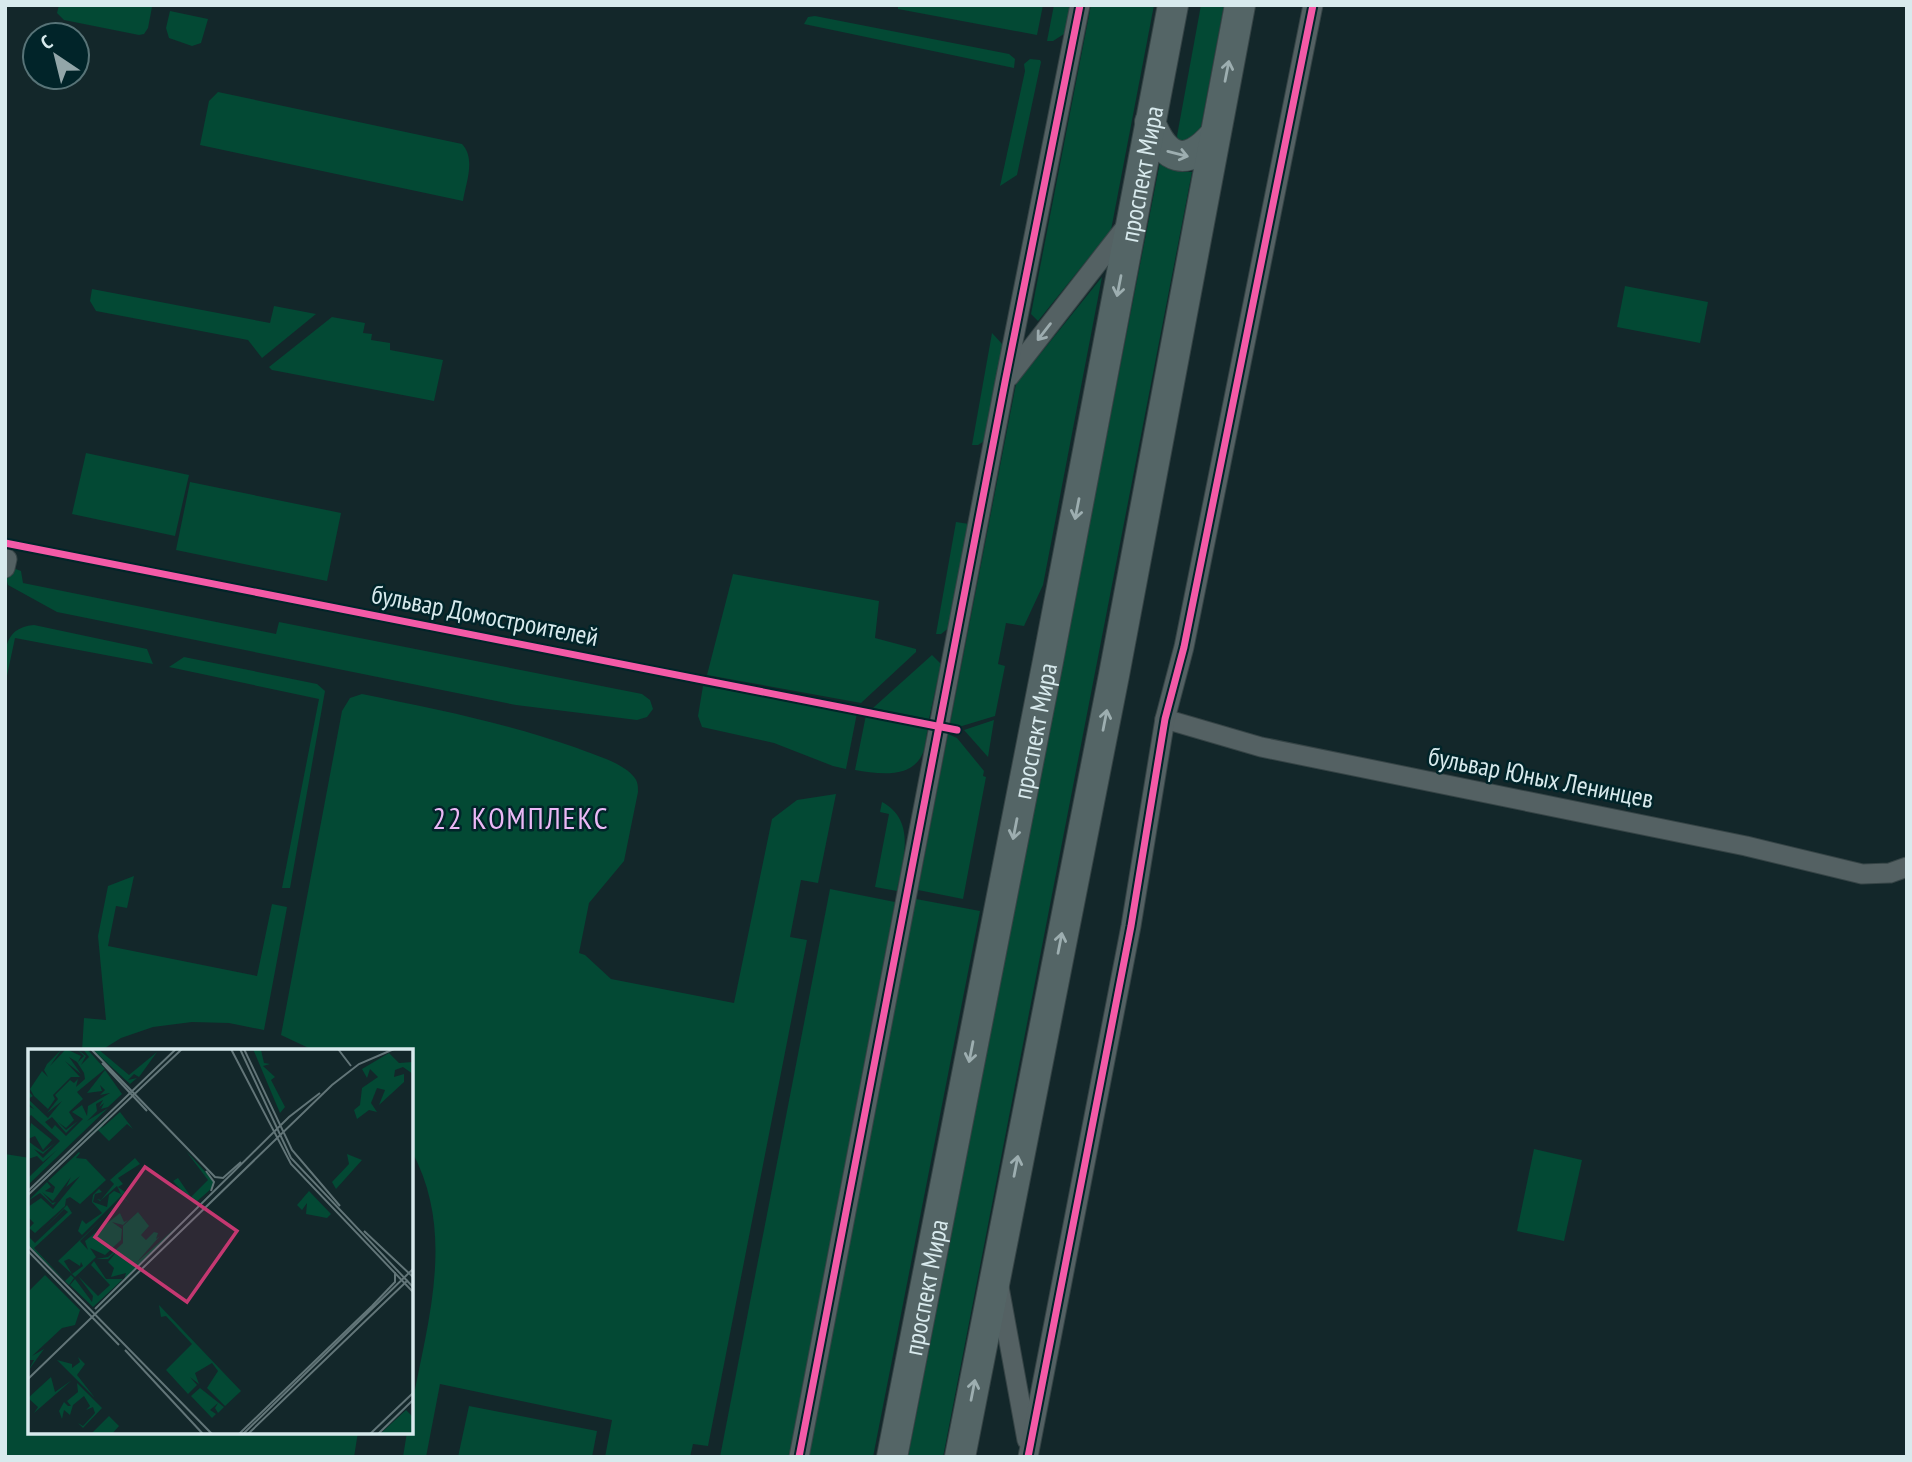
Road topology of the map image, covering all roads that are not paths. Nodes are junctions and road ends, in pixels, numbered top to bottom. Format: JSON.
{"nodes":[{"id":1,"x":1080,"y":5,"type":"edge"},
{"id":2,"x":1173,"y":5,"type":"edge"},
{"id":3,"x":1240,"y":5,"type":"edge"},
{"id":4,"x":1313,"y":5,"type":"edge"},
{"id":5,"x":1150,"y":122,"type":"junction"},
{"id":6,"x":1214,"y":136,"type":"junction"},
{"id":7,"x":1131,"y":220,"type":"junction"},
{"id":8,"x":1006,"y":382,"type":"junction"},
{"id":9,"x":1165,"y":719,"type":"junction"},
{"id":10,"x":1907,"y":867,"type":"edge"},
{"id":11,"x":996,"y":1270,"type":"junction"},
{"id":12,"x":1029,"y":1454,"type":"edge"},
{"id":13,"x":799,"y":1457,"type":"edge"},
{"id":14,"x":892,"y":1457,"type":"edge"},
{"id":15,"x":960,"y":1457,"type":"edge"}],
"edges":[{"from":1,"to":8,"type":"street"},
{"from":2,"to":5,"type":"main road","name":"проспект Мира"},
{"from":6,"to":3,"type":"main road","one_way":true},
{"from":4,"to":9,"type":"street"},
{"from":5,"to":6,"type":"main road","one_way":true},
{"from":5,"to":7,"type":"main road","name":"проспект Мира"},
{"from":11,"to":6,"type":"main road","one_way":true},
{"from":7,"to":8,"type":"street","one_way":true},
{"from":7,"to":14,"type":"main road","name":"проспект Мира","one_way":true},
{"from":8,"to":13,"type":"street"},
{"from":9,"to":10,"type":"street","name":"бульвар Юных Ленинцев"},
{"from":9,"to":12,"type":"street"},
{"from":11,"to":12,"type":"street"},
{"from":15,"to":11,"type":"main road","one_way":true}]}
